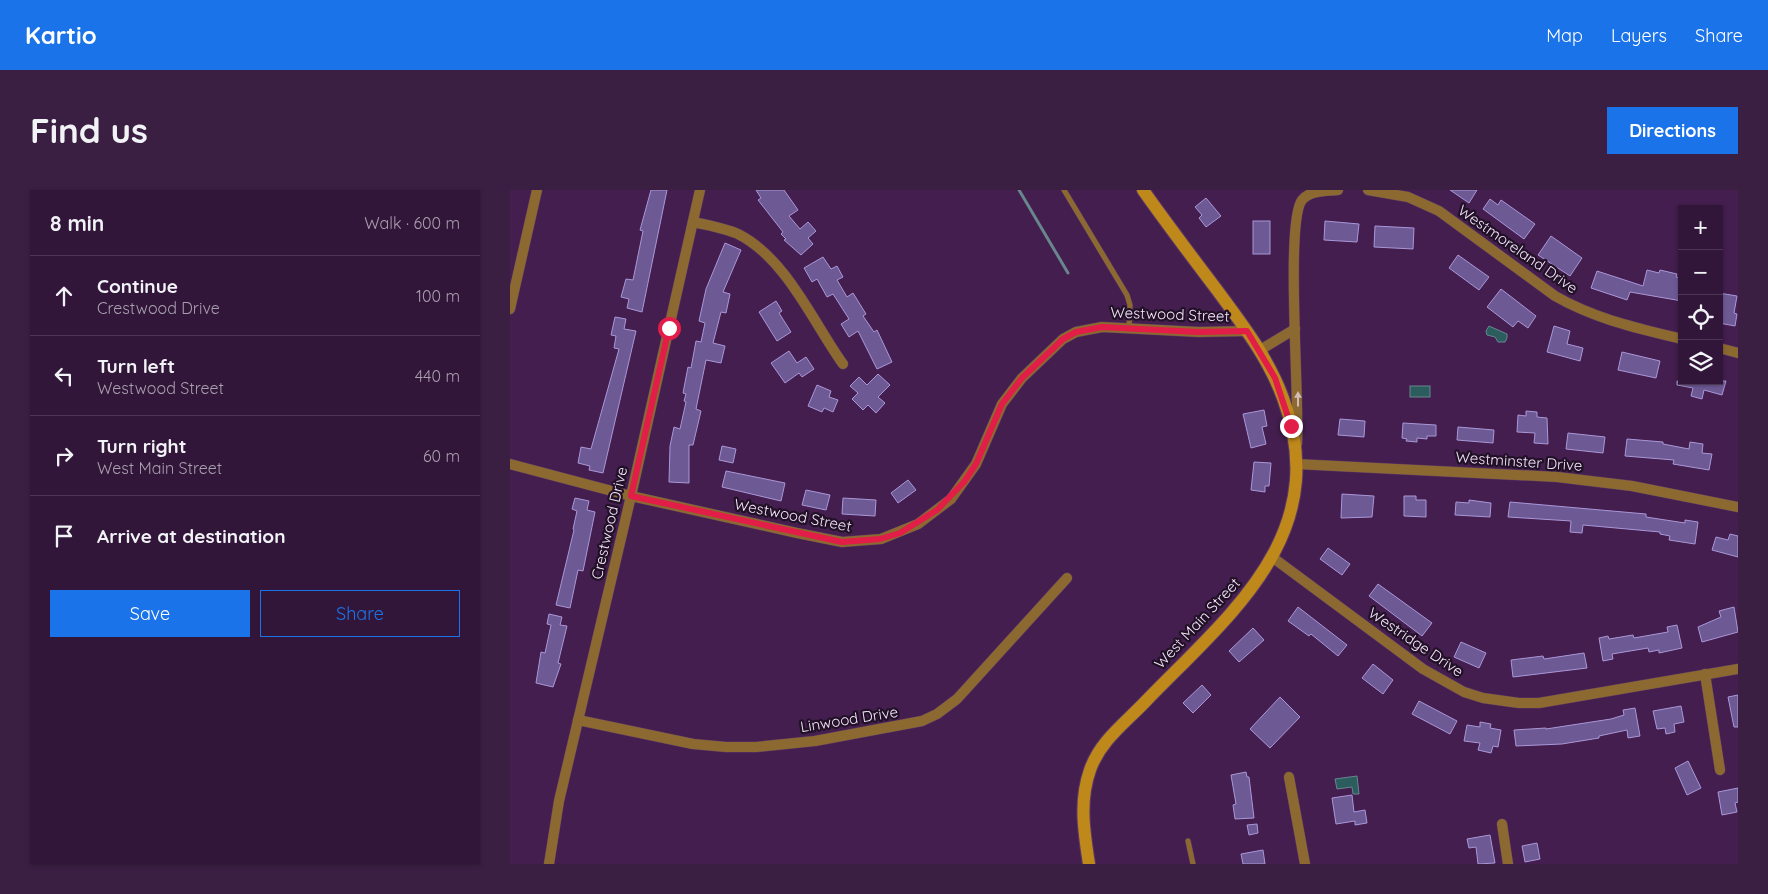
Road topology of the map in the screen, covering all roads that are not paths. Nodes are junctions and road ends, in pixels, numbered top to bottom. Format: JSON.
{"nodes":[{"id":1,"x":536,"y":190,"type":"edge"},
{"id":2,"x":700,"y":190,"type":"edge"},
{"id":3,"x":1064,"y":190,"type":"edge"},
{"id":4,"x":1144,"y":190,"type":"edge"},
{"id":5,"x":1338,"y":190,"type":"edge"},
{"id":6,"x":1368,"y":190,"type":"edge"},
{"id":7,"x":693,"y":222,"type":"junction"},
{"id":8,"x":510,"y":309,"type":"edge"},
{"id":9,"x":1129,"y":328,"type":"junction"},
{"id":10,"x":1295,"y":329,"type":"junction"},
{"id":11,"x":1247,"y":331,"type":"junction"},
{"id":12,"x":1678,"y":338,"type":"edge"},
{"id":13,"x":1723,"y":349,"type":"edge"},
{"id":14,"x":1260,"y":350,"type":"junction"},
{"id":15,"x":1738,"y":353,"type":"edge"},
{"id":16,"x":843,"y":364,"type":"dead end"},
{"id":17,"x":1296,"y":447,"type":"junction"},
{"id":18,"x":510,"y":464,"type":"edge"},
{"id":19,"x":1296,"y":464,"type":"junction"},
{"id":20,"x":631,"y":496,"type":"junction"},
{"id":21,"x":1738,"y":507,"type":"edge"},
{"id":22,"x":1272,"y":557,"type":"junction"},
{"id":23,"x":1067,"y":578,"type":"dead end"},
{"id":24,"x":1738,"y":668,"type":"edge"},
{"id":25,"x":1705,"y":674,"type":"junction"},
{"id":26,"x":578,"y":720,"type":"junction"},
{"id":27,"x":1720,"y":770,"type":"dead end"},
{"id":28,"x":1289,"y":777,"type":"dead end"},
{"id":29,"x":1502,"y":824,"type":"dead end"},
{"id":30,"x":1188,"y":841,"type":"dead end"},
{"id":31,"x":550,"y":864,"type":"edge"},
{"id":32,"x":1089,"y":864,"type":"edge"},
{"id":33,"x":1193,"y":864,"type":"edge"},
{"id":34,"x":1305,"y":864,"type":"edge"},
{"id":35,"x":1508,"y":864,"type":"edge"}],
"edges":[{"from":1,"to":8,"type":"street"},
{"from":2,"to":7,"type":"street","name":"Crestwood Drive"},
{"from":3,"to":9,"type":"lane"},
{"from":4,"to":11,"type":"main road","name":"West Main Street"},
{"from":5,"to":10,"type":"street"},
{"from":6,"to":12,"type":"street","name":"Westmoreland Drive"},
{"from":7,"to":16,"type":"street"},
{"from":7,"to":20,"type":"street","name":"Crestwood Drive"},
{"from":9,"to":11,"type":"street","name":"Westwood Street"},
{"from":9,"to":20,"type":"street","name":"Westwood Street"},
{"from":10,"to":14,"type":"street"},
{"from":17,"to":10,"type":"street","one_way":true},
{"from":11,"to":14,"type":"main road","name":"West Main Street"},
{"from":13,"to":15,"type":"street"},
{"from":14,"to":17,"type":"main road","name":"West Main Street"},
{"from":17,"to":19,"type":"main road","name":"West Main Street"},
{"from":18,"to":20,"type":"street","name":"Westwood Street"},
{"from":19,"to":21,"type":"street","name":"Westminster Drive"},
{"from":19,"to":22,"type":"main road","name":"West Main Street"},
{"from":20,"to":26,"type":"street","name":"Crestwood Drive"},
{"from":22,"to":25,"type":"street","name":"Westridge Drive"},
{"from":22,"to":32,"type":"main road","name":"West Main Street"},
{"from":23,"to":26,"type":"street","name":"Linwood Drive"},
{"from":24,"to":25,"type":"street","name":"Westridge Drive"},
{"from":25,"to":27,"type":"street"},
{"from":26,"to":31,"type":"street","name":"Crestwood Drive"},
{"from":28,"to":34,"type":"street"},
{"from":29,"to":35,"type":"street"},
{"from":30,"to":33,"type":"lane"}]}
